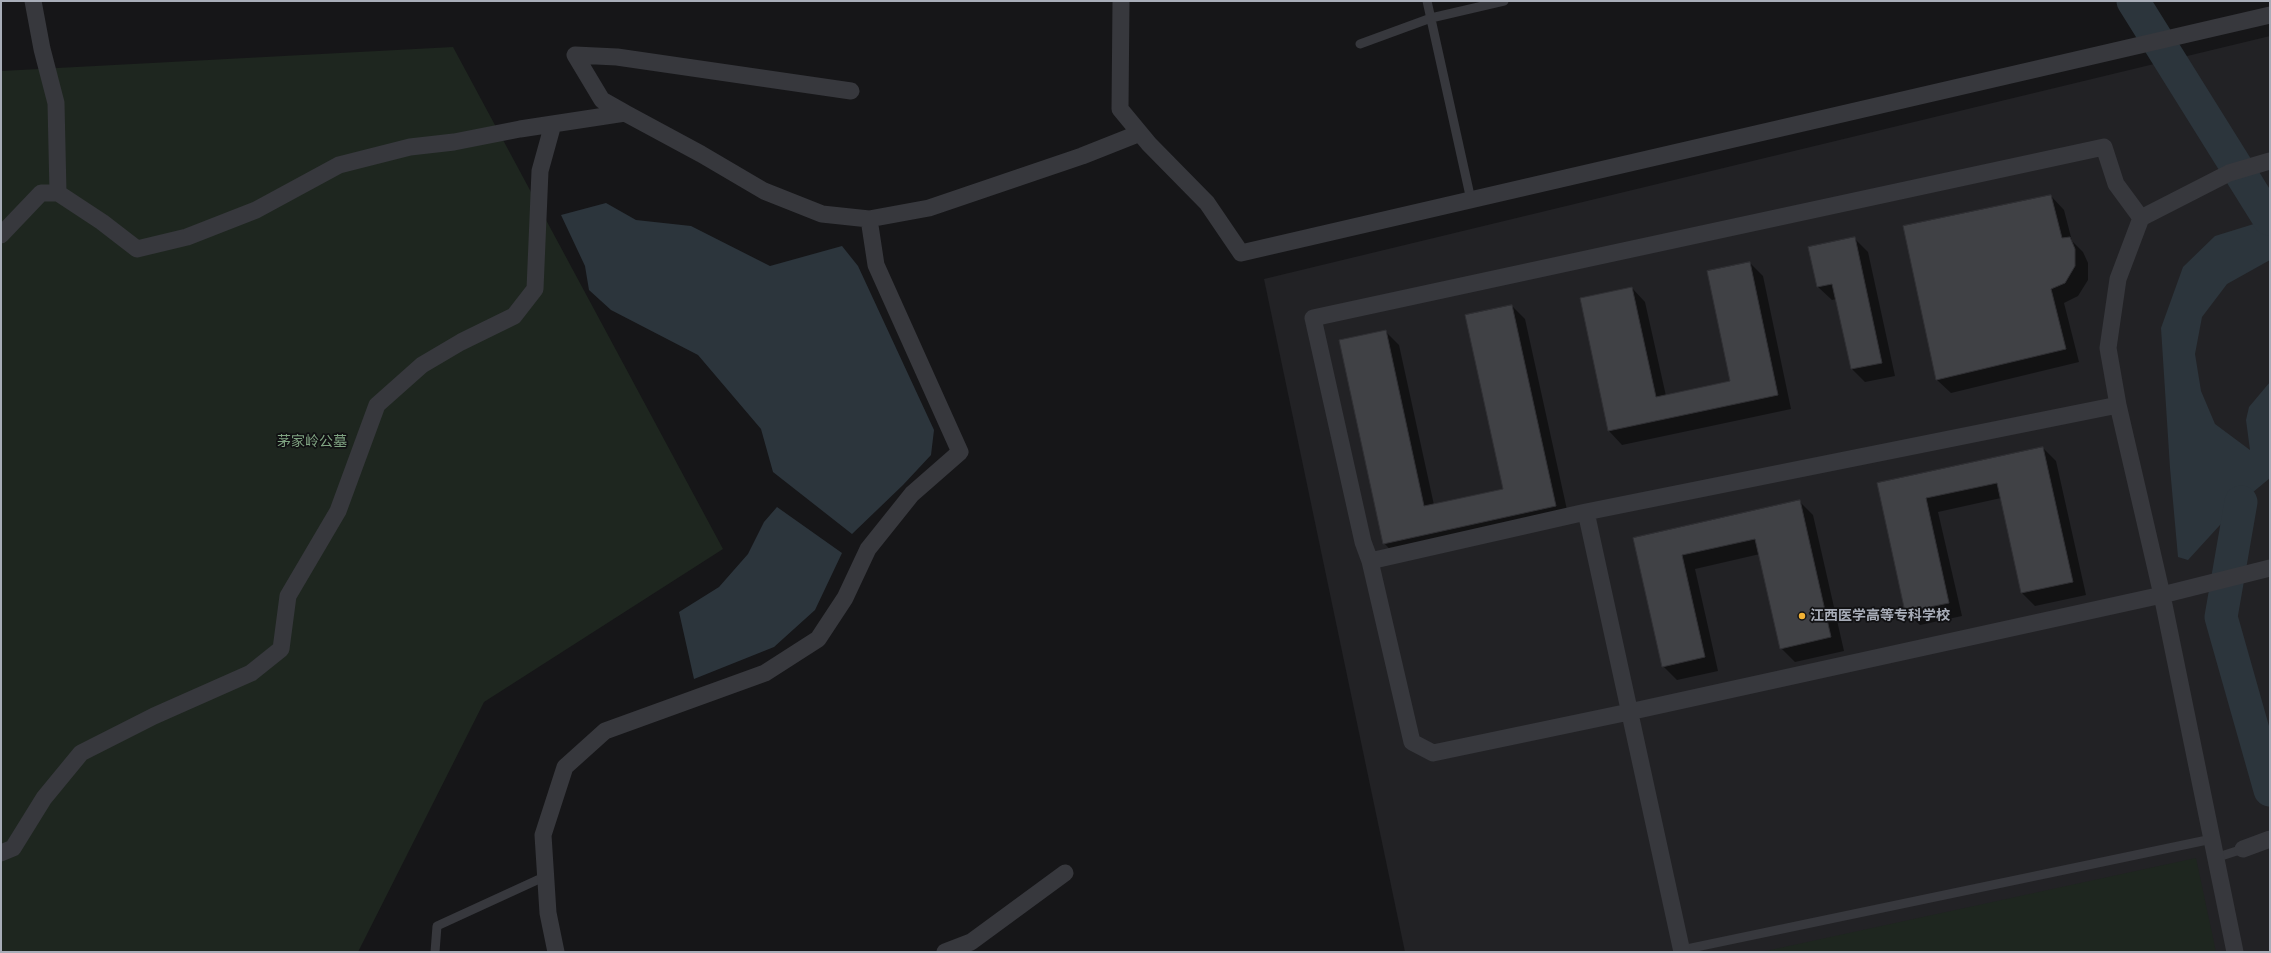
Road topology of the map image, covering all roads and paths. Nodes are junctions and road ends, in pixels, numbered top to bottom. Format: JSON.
{"nodes":[{"id":1,"x":34,"y":1,"type":"edge"},
{"id":2,"x":1121,"y":1,"type":"edge"},
{"id":3,"x":1427,"y":1,"type":"edge"},
{"id":4,"x":1504,"y":1,"type":"edge"},
{"id":5,"x":2270,"y":15,"type":"edge"},
{"id":6,"x":1431,"y":18,"type":"junction"},
{"id":7,"x":1360,"y":44,"type":"dead end"},
{"id":8,"x":851,"y":91,"type":"dead end"},
{"id":9,"x":625,"y":113,"type":"junction"},
{"id":10,"x":553,"y":124,"type":"junction"},
{"id":11,"x":1140,"y":133,"type":"junction"},
{"id":12,"x":2270,"y":160,"type":"edge"},
{"id":13,"x":58,"y":193,"type":"junction"},
{"id":14,"x":1471,"y":200,"type":"junction"},
{"id":15,"x":869,"y":218,"type":"junction"},
{"id":16,"x":2141,"y":218,"type":"junction"},
{"id":17,"x":1,"y":235,"type":"edge"},
{"id":18,"x":2118,"y":405,"type":"junction"},
{"id":19,"x":1586,"y":512,"type":"junction"},
{"id":20,"x":1370,"y":560,"type":"junction"},
{"id":21,"x":2270,"y":568,"type":"edge"},
{"id":22,"x":2162,"y":595,"type":"junction"},
{"id":23,"x":1629,"y":712,"type":"junction"},
{"id":24,"x":2212,"y":839,"type":"junction"},
{"id":25,"x":2270,"y":839,"type":"edge"},
{"id":26,"x":2243,"y":848,"type":"joint"},
{"id":27,"x":1,"y":853,"type":"edge"},
{"id":28,"x":2215,"y":858,"type":"junction"},
{"id":29,"x":1065,"y":873,"type":"dead end"},
{"id":30,"x":546,"y":876,"type":"junction"},
{"id":31,"x":1682,"y":951,"type":"edge"},
{"id":32,"x":435,"y":952,"type":"edge"},
{"id":33,"x":556,"y":952,"type":"edge"},
{"id":34,"x":945,"y":952,"type":"edge"},
{"id":35,"x":2235,"y":952,"type":"edge"}],
"edges":[{"from":1,"to":13,"type":"street"},
{"from":2,"to":11,"type":"street"},
{"from":3,"to":6,"type":"lane"},
{"from":4,"to":6,"type":"lane"},
{"from":5,"to":14,"type":"street"},
{"from":6,"to":7,"type":"lane"},
{"from":6,"to":14,"type":"lane"},
{"from":8,"to":9,"type":"street"},
{"from":9,"to":10,"type":"street"},
{"from":9,"to":15,"type":"street"},
{"from":10,"to":13,"type":"street"},
{"from":10,"to":27,"type":"street"},
{"from":11,"to":14,"type":"street"},
{"from":11,"to":15,"type":"street"},
{"from":12,"to":16,"type":"street"},
{"from":13,"to":17,"type":"street"},
{"from":15,"to":30,"type":"street"},
{"from":16,"to":18,"type":"street"},
{"from":16,"to":20,"type":"street"},
{"from":18,"to":19,"type":"street"},
{"from":18,"to":22,"type":"street"},
{"from":19,"to":20,"type":"street"},
{"from":19,"to":23,"type":"street"},
{"from":20,"to":23,"type":"street"},
{"from":21,"to":22,"type":"street"},
{"from":22,"to":23,"type":"street"},
{"from":22,"to":24,"type":"street"},
{"from":23,"to":31,"type":"street"},
{"from":24,"to":28,"type":"street"},
{"from":24,"to":31,"type":"lane"},
{"from":25,"to":26,"type":"street"},
{"from":26,"to":28,"type":"lane"},
{"from":28,"to":35,"type":"street"},
{"from":29,"to":34,"type":"street"},
{"from":30,"to":32,"type":"lane"},
{"from":30,"to":33,"type":"street"}]}
